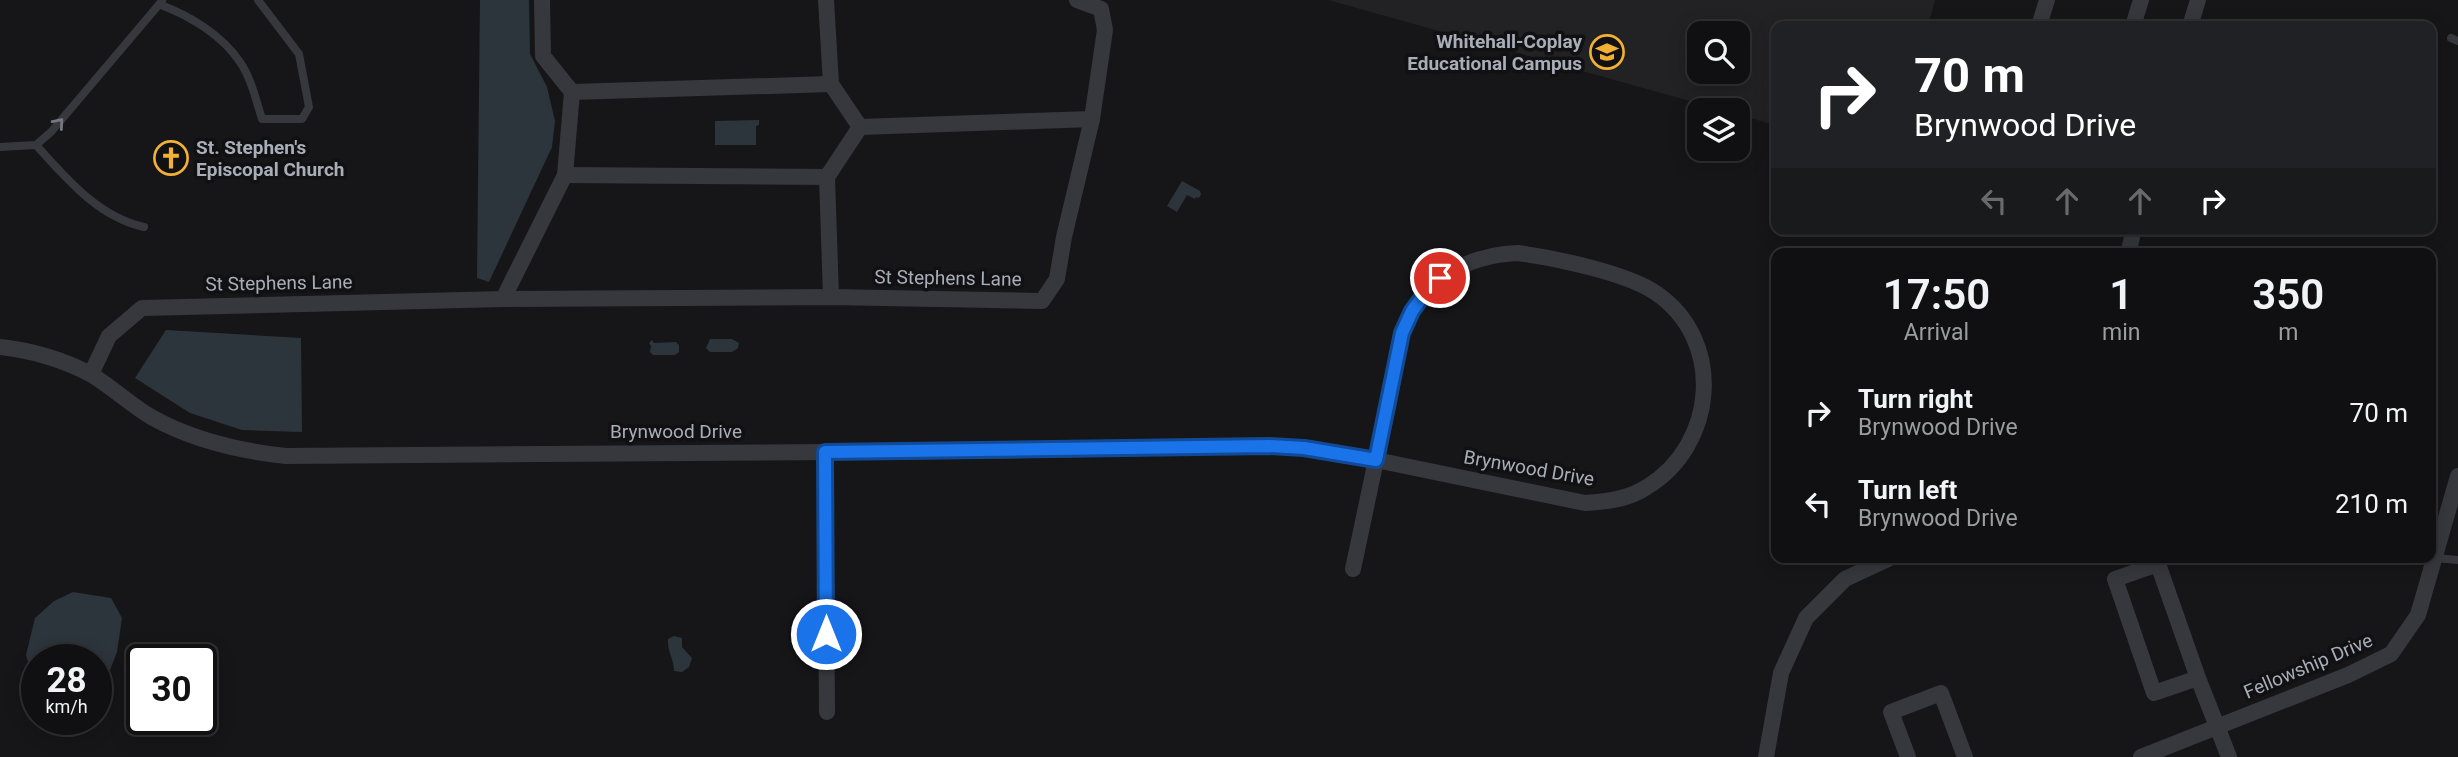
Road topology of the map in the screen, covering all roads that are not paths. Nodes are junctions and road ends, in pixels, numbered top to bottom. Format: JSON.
{"nodes":[{"id":1,"x":258,"y":0,"type":"edge"},
{"id":2,"x":542,"y":0,"type":"edge"},
{"id":3,"x":826,"y":0,"type":"edge"},
{"id":4,"x":1077,"y":0,"type":"edge"},
{"id":5,"x":2047,"y":0,"type":"edge"},
{"id":6,"x":2141,"y":0,"type":"edge"},
{"id":7,"x":2197,"y":0,"type":"edge"},
{"id":8,"x":161,"y":2,"type":"edge"},
{"id":9,"x":2041,"y":21,"type":"edge"},
{"id":10,"x":2135,"y":21,"type":"edge"},
{"id":11,"x":2191,"y":21,"type":"edge"},
{"id":12,"x":831,"y":84,"type":"junction"},
{"id":13,"x":572,"y":92,"type":"junction"},
{"id":14,"x":1092,"y":119,"type":"junction"},
{"id":15,"x":860,"y":127,"type":"junction"},
{"id":16,"x":36,"y":145,"type":"junction"},
{"id":17,"x":0,"y":146,"type":"edge"},
{"id":18,"x":565,"y":175,"type":"junction"},
{"id":19,"x":827,"y":177,"type":"junction"},
{"id":20,"x":144,"y":227,"type":"dead end"},
{"id":21,"x":831,"y":298,"type":"junction"},
{"id":22,"x":503,"y":299,"type":"junction"},
{"id":23,"x":0,"y":347,"type":"edge"},
{"id":24,"x":91,"y":374,"type":"junction"},
{"id":25,"x":825,"y":452,"type":"junction"},
{"id":26,"x":1376,"y":460,"type":"junction"},
{"id":27,"x":2458,"y":476,"type":"edge"},
{"id":28,"x":2436,"y":554,"type":"edge"},
{"id":29,"x":2436,"y":558,"type":"edge"},
{"id":30,"x":2458,"y":560,"type":"edge"},
{"id":31,"x":1880,"y":563,"type":"edge"},
{"id":32,"x":2434,"y":563,"type":"edge"},
{"id":33,"x":1353,"y":569,"type":"dead end"},
{"id":34,"x":2197,"y":678,"type":"junction"},
{"id":35,"x":827,"y":712,"type":"dead end"},
{"id":36,"x":2217,"y":726,"type":"junction"},
{"id":37,"x":1766,"y":757,"type":"edge"},
{"id":38,"x":1908,"y":757,"type":"edge"},
{"id":39,"x":1965,"y":757,"type":"edge"},
{"id":40,"x":2141,"y":757,"type":"edge"},
{"id":41,"x":2229,"y":757,"type":"edge"}],
"edges":[{"from":1,"to":8,"type":"lane"},
{"from":2,"to":13,"type":"street"},
{"from":3,"to":12,"type":"street"},
{"from":4,"to":14,"type":"street","name":"St Stephens Lane"},
{"from":5,"to":9,"type":"street"},
{"from":6,"to":10,"type":"street"},
{"from":7,"to":11,"type":"street"},
{"from":16,"to":8,"type":"lane","one_way":true},
{"from":12,"to":13,"type":"street"},
{"from":12,"to":15,"type":"street"},
{"from":13,"to":18,"type":"street"},
{"from":14,"to":15,"type":"street"},
{"from":14,"to":21,"type":"street","name":"St Stephens Lane"},
{"from":15,"to":19,"type":"street"},
{"from":16,"to":17,"type":"lane"},
{"from":16,"to":20,"type":"lane"},
{"from":18,"to":19,"type":"street"},
{"from":18,"to":22,"type":"street"},
{"from":19,"to":21,"type":"street"},
{"from":21,"to":22,"type":"street","name":"St Stephens Lane"},
{"from":22,"to":24,"type":"street","name":"St Stephens Lane"},
{"from":23,"to":24,"type":"street","name":"Brynwood Drive"},
{"from":24,"to":25,"type":"street","name":"Brynwood Drive"},
{"from":25,"to":26,"type":"street","name":"Brynwood Drive"},
{"from":25,"to":35,"type":"street"},
{"from":26,"to":26,"type":"street","name":"Brynwood Drive"},
{"from":26,"to":33,"type":"street","name":"Brynwood Drive"},
{"from":27,"to":28,"type":"street","name":"Fellowship Drive"},
{"from":29,"to":30,"type":"lane"},
{"from":31,"to":37,"type":"street"},
{"from":32,"to":36,"type":"street","name":"Fellowship Drive"},
{"from":34,"to":34,"type":"street"},
{"from":34,"to":36,"type":"street"},
{"from":36,"to":40,"type":"street","name":"Fellowship Drive"},
{"from":36,"to":41,"type":"street"},
{"from":38,"to":39,"type":"street"}]}
